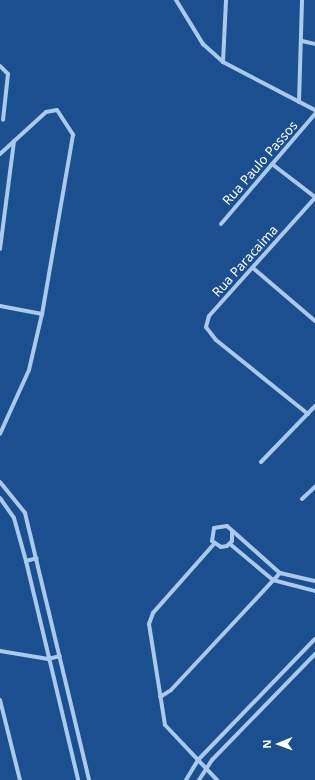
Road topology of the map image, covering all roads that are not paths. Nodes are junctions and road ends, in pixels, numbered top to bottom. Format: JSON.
{"nodes":[{"id":1,"x":176,"y":0,"type":"edge"},
{"id":2,"x":226,"y":0,"type":"edge"},
{"id":3,"x":302,"y":0,"type":"edge"},
{"id":4,"x":302,"y":41,"type":"junction"},
{"id":5,"x":315,"y":44,"type":"edge"},
{"id":6,"x":222,"y":62,"type":"junction"},
{"id":7,"x":0,"y":66,"type":"edge"},
{"id":8,"x":299,"y":102,"type":"junction"},
{"id":9,"x":315,"y":110,"type":"edge"},
{"id":10,"x":315,"y":114,"type":"edge"},
{"id":11,"x":4,"y":120,"type":"dead end"},
{"id":12,"x":14,"y":141,"type":"junction"},
{"id":13,"x":0,"y":154,"type":"edge"},
{"id":14,"x":272,"y":164,"type":"junction"},
{"id":15,"x":315,"y":198,"type":"edge"},
{"id":16,"x":221,"y":224,"type":"dead end"},
{"id":17,"x":0,"y":249,"type":"edge"},
{"id":18,"x":253,"y":268,"type":"junction"},
{"id":19,"x":0,"y":306,"type":"edge"},
{"id":20,"x":42,"y":314,"type":"junction"},
{"id":21,"x":315,"y":322,"type":"edge"},
{"id":22,"x":315,"y":406,"type":"edge"},
{"id":23,"x":308,"y":414,"type":"junction"},
{"id":24,"x":0,"y":434,"type":"edge"},
{"id":25,"x":261,"y":462,"type":"dead end"},
{"id":26,"x":0,"y":482,"type":"edge"},
{"id":27,"x":315,"y":488,"type":"edge"},
{"id":28,"x":0,"y":498,"type":"edge"},
{"id":29,"x":302,"y":499,"type":"dead end"},
{"id":30,"x":232,"y":531,"type":"junction"},
{"id":31,"x":214,"y":544,"type":"junction"},
{"id":32,"x":230,"y":544,"type":"junction"},
{"id":33,"x":37,"y":558,"type":"junction"},
{"id":34,"x":26,"y":561,"type":"junction"},
{"id":35,"x":280,"y":573,"type":"junction"},
{"id":36,"x":273,"y":580,"type":"junction"},
{"id":37,"x":315,"y":581,"type":"edge"},
{"id":38,"x":315,"y":591,"type":"edge"},
{"id":39,"x":315,"y":639,"type":"edge"},
{"id":40,"x":0,"y":651,"type":"edge"},
{"id":41,"x":315,"y":654,"type":"edge"},
{"id":42,"x":60,"y":656,"type":"junction"},
{"id":43,"x":48,"y":659,"type":"junction"},
{"id":44,"x":160,"y":696,"type":"junction"},
{"id":45,"x":0,"y":700,"type":"edge"},
{"id":46,"x":198,"y":760,"type":"junction"},
{"id":47,"x":206,"y":769,"type":"junction"},
{"id":48,"x":20,"y":780,"type":"edge"},
{"id":49,"x":78,"y":780,"type":"edge"},
{"id":50,"x":89,"y":780,"type":"edge"},
{"id":51,"x":186,"y":780,"type":"edge"},
{"id":52,"x":199,"y":780,"type":"edge"},
{"id":53,"x":218,"y":780,"type":"edge"}],
"edges":[{"from":1,"to":6,"type":"street"},
{"from":2,"to":6,"type":"street"},
{"from":3,"to":4,"type":"street"},
{"from":4,"to":5,"type":"street"},
{"from":4,"to":8,"type":"street"},
{"from":6,"to":8,"type":"street"},
{"from":7,"to":11,"type":"street"},
{"from":8,"to":9,"type":"street"},
{"from":10,"to":14,"type":"street","name":"Rua Paulo Passos"},
{"from":12,"to":13,"type":"street"},
{"from":12,"to":17,"type":"street"},
{"from":12,"to":20,"type":"street"},
{"from":14,"to":15,"type":"street"},
{"from":14,"to":16,"type":"street","name":"Rua Paulo Passos"},
{"from":15,"to":18,"type":"street","name":"Rua Paracaima"},
{"from":18,"to":21,"type":"street"},
{"from":18,"to":23,"type":"street","name":"Rua Paracaima"},
{"from":19,"to":20,"type":"street"},
{"from":20,"to":24,"type":"street"},
{"from":22,"to":23,"type":"street"},
{"from":23,"to":25,"type":"street"},
{"from":26,"to":33,"type":"street"},
{"from":27,"to":29,"type":"street"},
{"from":28,"to":34,"type":"street"},
{"from":30,"to":31,"type":"street"},
{"from":30,"to":32,"type":"street"},
{"from":30,"to":35,"type":"street"},
{"from":31,"to":32,"type":"street"},
{"from":31,"to":44,"type":"street"},
{"from":32,"to":36,"type":"street"},
{"from":33,"to":34,"type":"street"},
{"from":33,"to":42,"type":"street"},
{"from":34,"to":43,"type":"street"},
{"from":35,"to":36,"type":"street"},
{"from":35,"to":37,"type":"street"},
{"from":36,"to":38,"type":"street"},
{"from":36,"to":44,"type":"street"},
{"from":39,"to":46,"type":"street"},
{"from":40,"to":43,"type":"street"},
{"from":41,"to":47,"type":"street"},
{"from":42,"to":43,"type":"street"},
{"from":42,"to":50,"type":"street"},
{"from":43,"to":49,"type":"street"},
{"from":44,"to":46,"type":"street"},
{"from":45,"to":48,"type":"street"},
{"from":46,"to":47,"type":"street"},
{"from":46,"to":51,"type":"street"},
{"from":47,"to":52,"type":"street"},
{"from":47,"to":53,"type":"street"}]}
